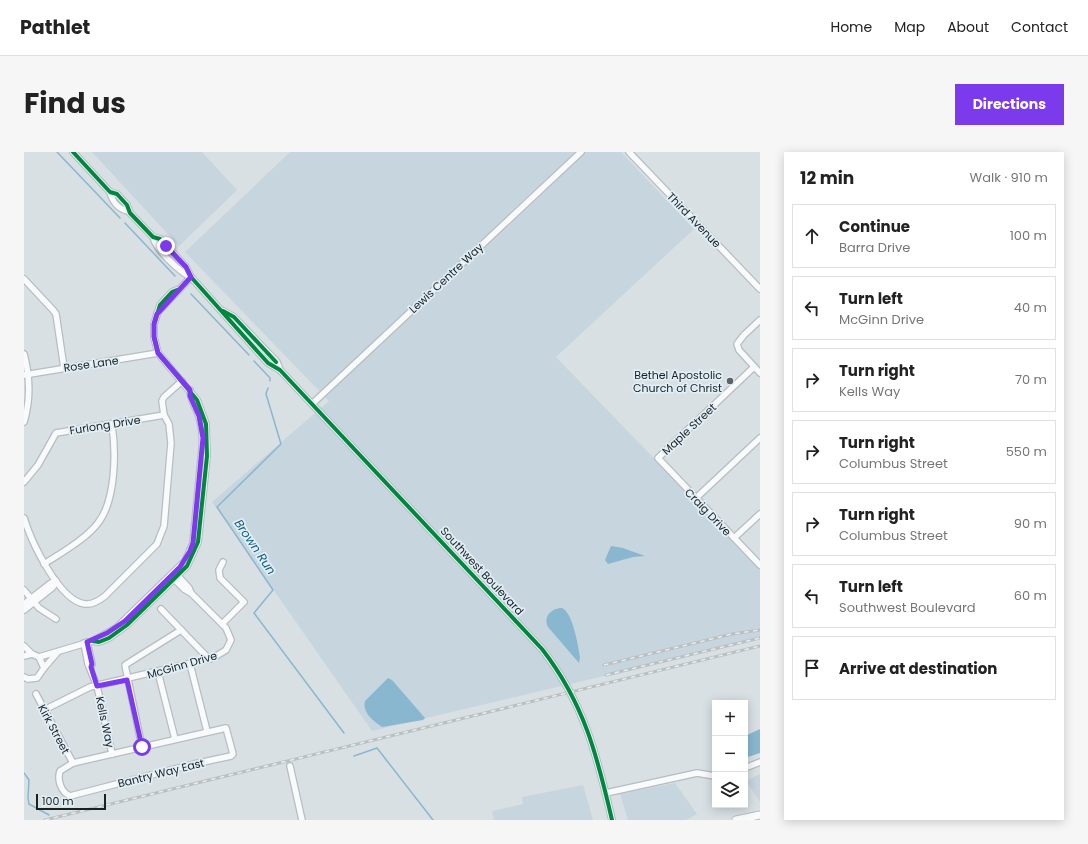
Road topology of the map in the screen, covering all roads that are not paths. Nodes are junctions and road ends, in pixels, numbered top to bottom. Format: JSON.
{"nodes":[{"id":1,"x":73,"y":152,"type":"edge"},
{"id":2,"x":581,"y":152,"type":"edge"},
{"id":3,"x":629,"y":152,"type":"edge"},
{"id":4,"x":191,"y":277,"type":"junction"},
{"id":5,"x":24,"y":279,"type":"edge"},
{"id":6,"x":760,"y":289,"type":"edge"},
{"id":7,"x":760,"y":320,"type":"edge"},
{"id":8,"x":158,"y":353,"type":"junction"},
{"id":9,"x":24,"y":354,"type":"edge"},
{"id":10,"x":754,"y":366,"type":"junction"},
{"id":11,"x":64,"y":368,"type":"junction"},
{"id":12,"x":760,"y":373,"type":"edge"},
{"id":13,"x":26,"y":375,"type":"edge"},
{"id":14,"x":182,"y":381,"type":"junction"},
{"id":15,"x":312,"y":404,"type":"junction"},
{"id":16,"x":164,"y":415,"type":"junction"},
{"id":17,"x":24,"y":422,"type":"edge"},
{"id":18,"x":112,"y":425,"type":"junction"},
{"id":19,"x":760,"y":438,"type":"edge"},
{"id":20,"x":658,"y":458,"type":"joint"},
{"id":21,"x":24,"y":482,"type":"edge"},
{"id":22,"x":695,"y":499,"type":"junction"},
{"id":23,"x":760,"y":514,"type":"edge"},
{"id":24,"x":24,"y":518,"type":"edge"},
{"id":25,"x":734,"y":538,"type":"junction"},
{"id":26,"x":223,"y":562,"type":"dead end"},
{"id":27,"x":44,"y":564,"type":"junction"},
{"id":28,"x":760,"y":565,"type":"edge"},
{"id":29,"x":175,"y":576,"type":"junction"},
{"id":30,"x":56,"y":581,"type":"junction"},
{"id":31,"x":24,"y":590,"type":"edge"},
{"id":32,"x":32,"y":601,"type":"junction"},
{"id":33,"x":24,"y":604,"type":"edge"},
{"id":34,"x":24,"y":610,"type":"edge"},
{"id":35,"x":161,"y":610,"type":"dead end"},
{"id":36,"x":56,"y":619,"type":"dead end"},
{"id":37,"x":222,"y":624,"type":"junction"},
{"id":38,"x":181,"y":630,"type":"junction"},
{"id":39,"x":88,"y":642,"type":"junction"},
{"id":40,"x":24,"y":646,"type":"edge"},
{"id":41,"x":58,"y":652,"type":"junction"},
{"id":42,"x":32,"y":654,"type":"junction"},
{"id":43,"x":24,"y":656,"type":"edge"},
{"id":44,"x":39,"y":657,"type":"junction"},
{"id":45,"x":209,"y":659,"type":"junction"},
{"id":46,"x":190,"y":664,"type":"junction"},
{"id":47,"x":44,"y":668,"type":"junction"},
{"id":48,"x":158,"y":672,"type":"junction"},
{"id":49,"x":24,"y":677,"type":"edge"},
{"id":50,"x":127,"y":680,"type":"junction"},
{"id":51,"x":97,"y":686,"type":"junction"},
{"id":52,"x":36,"y":694,"type":"dead end"},
{"id":53,"x":44,"y":710,"type":"junction"},
{"id":54,"x":207,"y":732,"type":"junction"},
{"id":55,"x":175,"y":739,"type":"junction"},
{"id":56,"x":142,"y":747,"type":"junction"},
{"id":57,"x":112,"y":754,"type":"junction"},
{"id":58,"x":760,"y":762,"type":"edge"},
{"id":59,"x":72,"y":763,"type":"junction"},
{"id":60,"x":290,"y":766,"type":"dead end"},
{"id":61,"x":748,"y":767,"type":"edge"},
{"id":62,"x":712,"y":776,"type":"edge"},
{"id":63,"x":606,"y":793,"type":"junction"},
{"id":64,"x":760,"y":815,"type":"edge"},
{"id":65,"x":302,"y":820,"type":"edge"},
{"id":66,"x":612,"y":820,"type":"edge"},
{"id":67,"x":736,"y":820,"type":"edge"}],
"edges":[{"from":1,"to":4,"type":"street","name":"Southwest Boulevard"},
{"from":2,"to":15,"type":"street","name":"Lewis Centre Way"},
{"from":3,"to":6,"type":"street","name":"Third Avenue"},
{"from":4,"to":8,"type":"street"},
{"from":4,"to":15,"type":"street","name":"Southwest Boulevard"},
{"from":5,"to":11,"type":"street"},
{"from":7,"to":10,"type":"street"},
{"from":8,"to":11,"type":"street","name":"Rose Lane"},
{"from":8,"to":14,"type":"street"},
{"from":9,"to":13,"type":"street"},
{"from":10,"to":12,"type":"street"},
{"from":10,"to":20,"type":"street","name":"Maple Street"},
{"from":11,"to":13,"type":"street","name":"Rose Lane"},
{"from":13,"to":17,"type":"street"},
{"from":14,"to":16,"type":"street"},
{"from":14,"to":29,"type":"street"},
{"from":15,"to":63,"type":"street","name":"Southwest Boulevard"},
{"from":16,"to":18,"type":"street","name":"Furlong Drive"},
{"from":16,"to":30,"type":"street"},
{"from":18,"to":21,"type":"street","name":"Furlong Drive"},
{"from":18,"to":27,"type":"street"},
{"from":19,"to":22,"type":"street"},
{"from":20,"to":22,"type":"street","name":"Craig Drive"},
{"from":22,"to":25,"type":"street","name":"Craig Drive"},
{"from":23,"to":25,"type":"street"},
{"from":24,"to":27,"type":"street"},
{"from":25,"to":28,"type":"street","name":"Craig Drive"},
{"from":26,"to":37,"type":"street"},
{"from":27,"to":30,"type":"street"},
{"from":29,"to":37,"type":"street","name":"McGinn Drive"},
{"from":29,"to":39,"type":"street"},
{"from":30,"to":32,"type":"street"},
{"from":31,"to":32,"type":"street"},
{"from":32,"to":33,"type":"street"},
{"from":32,"to":34,"type":"street"},
{"from":32,"to":36,"type":"street"},
{"from":35,"to":38,"type":"street"},
{"from":37,"to":45,"type":"street","name":"McGinn Drive"},
{"from":38,"to":45,"type":"street"},
{"from":38,"to":50,"type":"street"},
{"from":39,"to":41,"type":"street"},
{"from":39,"to":51,"type":"street","name":"Kells Way"},
{"from":40,"to":42,"type":"street"},
{"from":41,"to":44,"type":"street"},
{"from":41,"to":47,"type":"street"},
{"from":42,"to":43,"type":"street"},
{"from":42,"to":44,"type":"street"},
{"from":44,"to":47,"type":"street"},
{"from":45,"to":46,"type":"street","name":"McGinn Drive"},
{"from":46,"to":48,"type":"street","name":"McGinn Drive"},
{"from":46,"to":54,"type":"street"},
{"from":47,"to":49,"type":"street"},
{"from":48,"to":50,"type":"street","name":"McGinn Drive"},
{"from":48,"to":55,"type":"street"},
{"from":50,"to":51,"type":"street","name":"McGinn Drive"},
{"from":50,"to":56,"type":"street"},
{"from":51,"to":53,"type":"street","name":"McGinn Drive"},
{"from":51,"to":57,"type":"street","name":"Kells Way"},
{"from":52,"to":53,"type":"street","name":"Kirk Street"},
{"from":53,"to":59,"type":"street","name":"Kirk Street"},
{"from":54,"to":55,"type":"street"},
{"from":54,"to":59,"type":"street","name":"Bantry Way East"},
{"from":55,"to":56,"type":"street"},
{"from":56,"to":57,"type":"street"},
{"from":57,"to":59,"type":"street"},
{"from":58,"to":61,"type":"street"},
{"from":60,"to":65,"type":"street"},
{"from":62,"to":63,"type":"street"},
{"from":63,"to":66,"type":"street","name":"Southwest Boulevard"},
{"from":64,"to":67,"type":"main road"}]}
